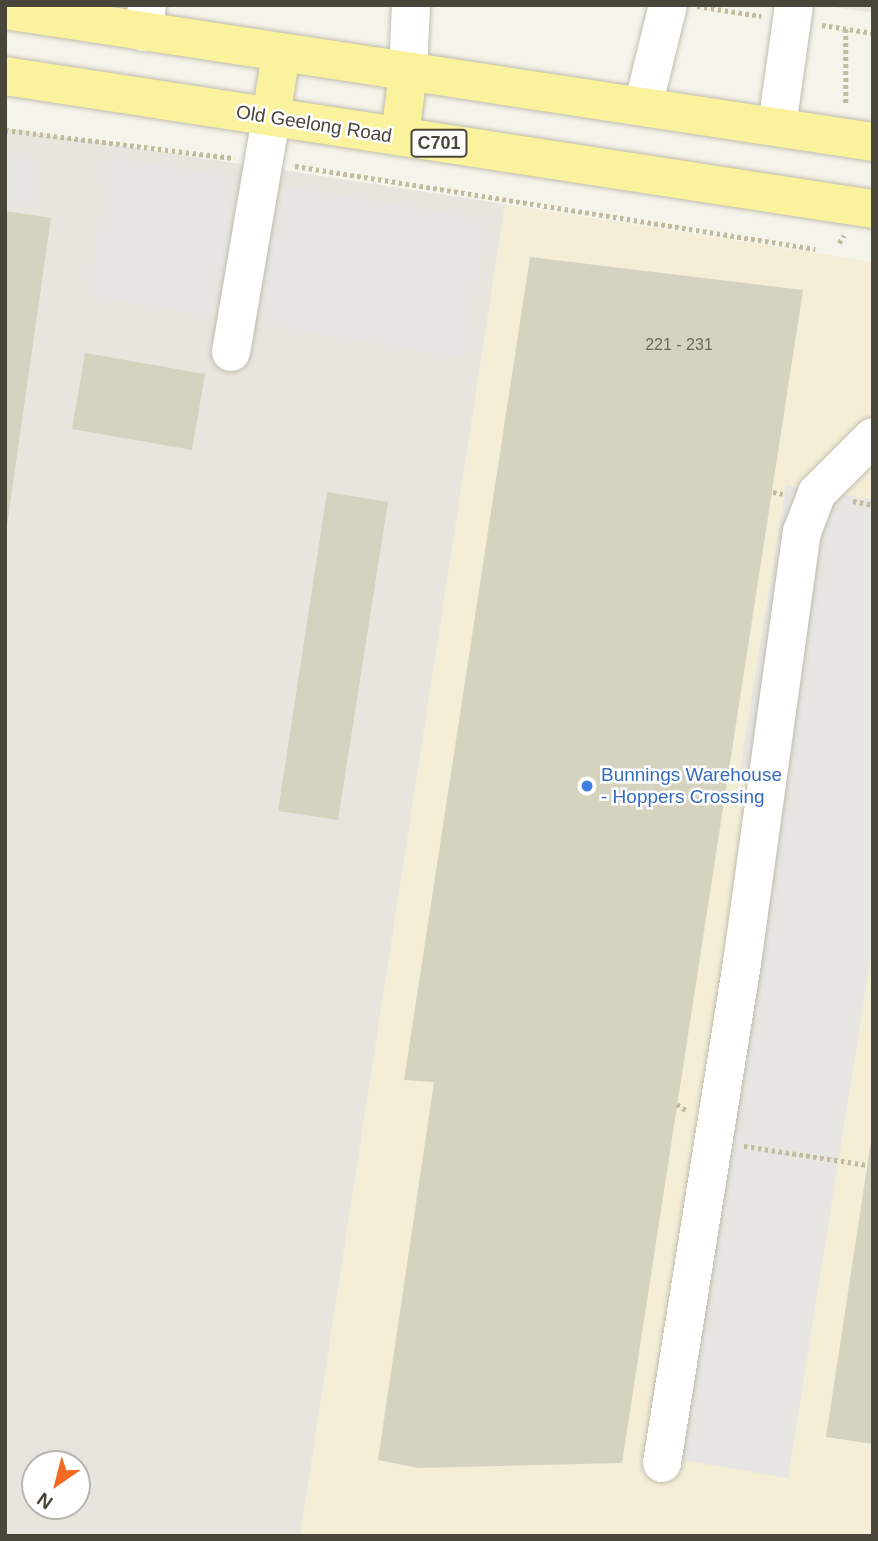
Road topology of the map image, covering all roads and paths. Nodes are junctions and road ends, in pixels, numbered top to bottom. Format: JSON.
{"nodes":[{"id":1,"x":411,"y":5,"type":"edge"},
{"id":2,"x":668,"y":5,"type":"edge"},
{"id":3,"x":794,"y":5,"type":"edge"},
{"id":4,"x":5,"y":10,"type":"edge"},
{"id":5,"x":71,"y":13,"type":"edge"},
{"id":6,"x":145,"y":18,"type":"edge"},
{"id":7,"x":846,"y":29,"type":"dead end"},
{"id":8,"x":281,"y":53,"type":"junction"},
{"id":9,"x":408,"y":73,"type":"junction"},
{"id":10,"x":5,"y":76,"type":"edge"},
{"id":11,"x":643,"y":106,"type":"junction"},
{"id":12,"x":271,"y":117,"type":"junction"},
{"id":13,"x":777,"y":126,"type":"junction"},
{"id":14,"x":860,"y":129,"type":"edge"},
{"id":15,"x":5,"y":130,"type":"edge"},
{"id":16,"x":400,"y":136,"type":"junction"},
{"id":17,"x":263,"y":161,"type":"junction"},
{"id":18,"x":873,"y":209,"type":"edge"},
{"id":19,"x":815,"y":248,"type":"dead end"},
{"id":20,"x":231,"y":352,"type":"dead end"},
{"id":21,"x":873,"y":437,"type":"edge"},
{"id":22,"x":677,"y":1104,"type":"dead end"},
{"id":23,"x":714,"y":1132,"type":"junction"},
{"id":24,"x":868,"y":1165,"type":"dead end"},
{"id":25,"x":662,"y":1463,"type":"dead end"}],
"edges":[{"from":1,"to":9,"type":"lane"},
{"from":2,"to":11,"type":"lane"},
{"from":3,"to":13,"type":"lane"},
{"from":4,"to":5,"type":"main road"},
{"from":5,"to":6,"type":"main road"},
{"from":6,"to":8,"type":"main road"},
{"from":7,"to":14,"type":"path"},
{"from":8,"to":9,"type":"main road"},
{"from":8,"to":12,"type":"main road"},
{"from":9,"to":11,"type":"main road"},
{"from":9,"to":16,"type":"main road"},
{"from":10,"to":12,"type":"main road","name":"Old Geelong Road","number":"C701"},
{"from":11,"to":13,"type":"main road"},
{"from":12,"to":16,"type":"main road","name":"Old Geelong Road","number":"C701"},
{"from":12,"to":17,"type":"lane"},
{"from":13,"to":14,"type":"main road"},
{"from":15,"to":17,"type":"path"},
{"from":16,"to":18,"type":"main road","name":"Old Geelong Road","number":"C701"},
{"from":17,"to":19,"type":"path"},
{"from":17,"to":20,"type":"lane"},
{"from":21,"to":23,"type":"lane"},
{"from":22,"to":23,"type":"path"},
{"from":23,"to":24,"type":"path"},
{"from":23,"to":25,"type":"lane"}]}
